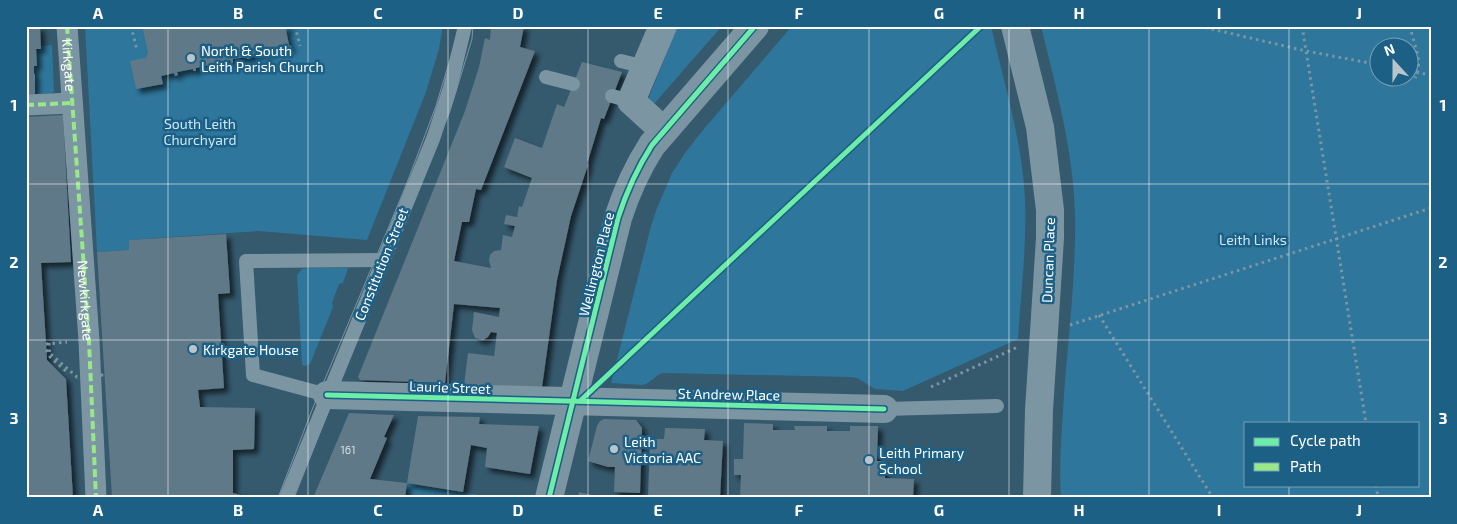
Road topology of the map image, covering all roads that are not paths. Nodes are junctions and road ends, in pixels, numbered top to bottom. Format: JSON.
{"nodes":[{"id":1,"x":67,"y":26,"type":"edge"},
{"id":2,"x":465,"y":26,"type":"edge"},
{"id":3,"x":663,"y":26,"type":"edge"},
{"id":4,"x":755,"y":26,"type":"edge"},
{"id":5,"x":1016,"y":26,"type":"edge"},
{"id":6,"x":546,"y":77,"type":"dead end"},
{"id":7,"x":573,"y":84,"type":"dead end"},
{"id":8,"x":72,"y":103,"type":"junction"},
{"id":9,"x":26,"y":105,"type":"edge"},
{"id":10,"x":664,"y":131,"type":"junction"},
{"id":11,"x":382,"y":260,"type":"junction"},
{"id":12,"x":327,"y":394,"type":"junction"},
{"id":13,"x":573,"y":401,"type":"junction"},
{"id":14,"x":997,"y":406,"type":"dead end"},
{"id":15,"x":884,"y":408,"type":"joint"},
{"id":16,"x":96,"y":498,"type":"edge"},
{"id":17,"x":286,"y":498,"type":"edge"},
{"id":18,"x":548,"y":498,"type":"edge"},
{"id":19,"x":1037,"y":498,"type":"edge"}],
"edges":[{"from":1,"to":8,"type":"street","name":"Kirkgate"},
{"from":2,"to":11,"type":"lane","name":"Constitution Street"},
{"from":3,"to":10,"type":"street"},
{"from":4,"to":10,"type":"street","name":"Wellington Place"},
{"from":5,"to":19,"type":"street","name":"Duncan Place"},
{"from":6,"to":7,"type":"lane"},
{"from":8,"to":9,"type":"street"},
{"from":8,"to":16,"type":"street","name":"Newkirkgate"},
{"from":10,"to":13,"type":"street","name":"Wellington Place"},
{"from":11,"to":12,"type":"lane","name":"Constitution Street"},
{"from":11,"to":12,"type":"lane"},
{"from":12,"to":13,"type":"street","name":"Laurie Street"},
{"from":12,"to":17,"type":"lane","name":"Constitution Street"},
{"from":13,"to":15,"type":"street","name":"St Andrew Place"},
{"from":13,"to":18,"type":"street","name":"Wellington Place"},
{"from":14,"to":15,"type":"lane"}]}
